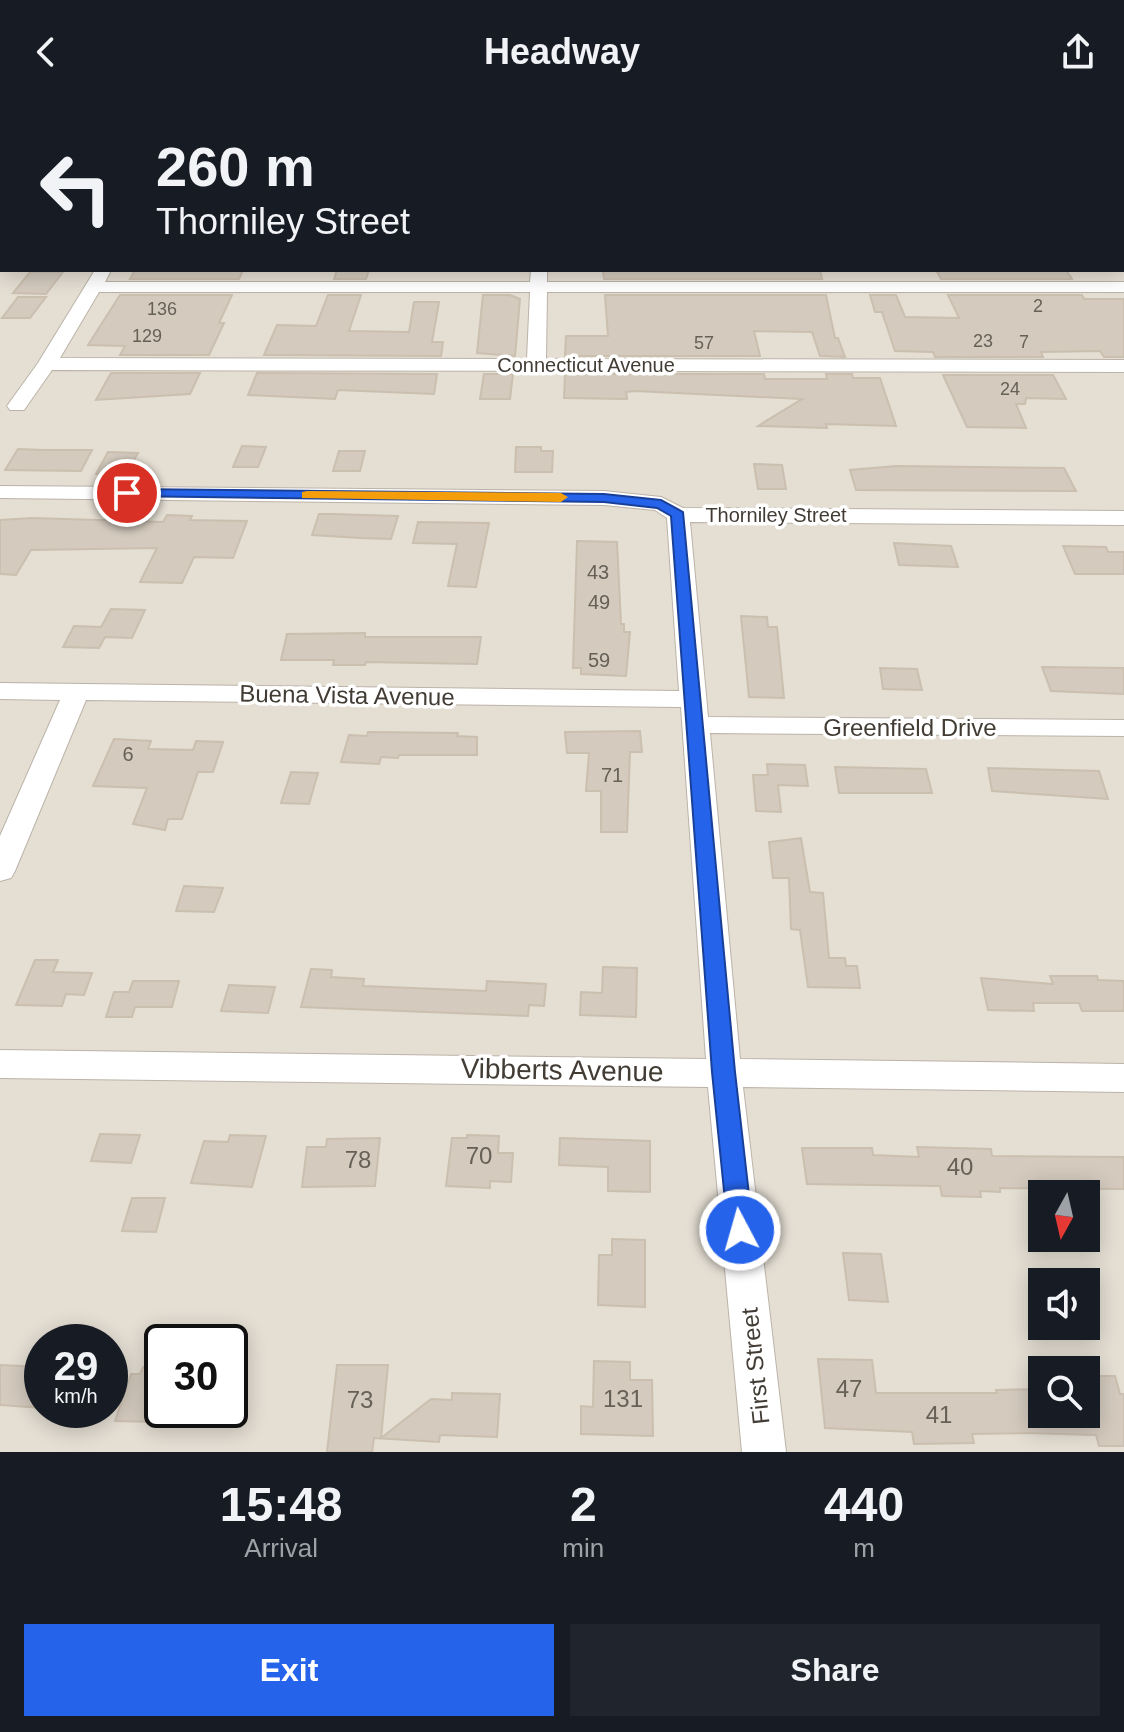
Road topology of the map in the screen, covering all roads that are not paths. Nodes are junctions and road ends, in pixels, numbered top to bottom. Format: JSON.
{"nodes":[{"id":1,"x":102,"y":272,"type":"edge"},
{"id":2,"x":539,"y":279,"type":"edge"},
{"id":3,"x":93,"y":287,"type":"junction"},
{"id":4,"x":1124,"y":287,"type":"edge"},
{"id":5,"x":47,"y":364,"type":"junction"},
{"id":6,"x":536,"y":365,"type":"junction"},
{"id":7,"x":1124,"y":366,"type":"edge"},
{"id":8,"x":17,"y":406,"type":"dead end"},
{"id":9,"x":0,"y":492,"type":"edge"},
{"id":10,"x":678,"y":515,"type":"junction"},
{"id":11,"x":1124,"y":518,"type":"edge"},
{"id":12,"x":0,"y":691,"type":"edge"},
{"id":13,"x":76,"y":692,"type":"junction"},
{"id":14,"x":694,"y":712,"type":"junction"},
{"id":15,"x":1124,"y":728,"type":"edge"},
{"id":16,"x":0,"y":871,"type":"edge"},
{"id":17,"x":0,"y":1064,"type":"edge"},
{"id":18,"x":724,"y":1072,"type":"junction"},
{"id":19,"x":1124,"y":1078,"type":"edge"},
{"id":20,"x":764,"y":1452,"type":"edge"}],
"edges":[{"from":1,"to":3,"type":"street"},
{"from":2,"to":3,"type":"street"},
{"from":2,"to":4,"type":"street"},
{"from":2,"to":6,"type":"street"},
{"from":3,"to":5,"type":"street"},
{"from":5,"to":6,"type":"street","name":"Connecticut Avenue"},
{"from":5,"to":8,"type":"street"},
{"from":6,"to":7,"type":"street","name":"Connecticut Avenue"},
{"from":9,"to":10,"type":"street","name":"Thorniley Street"},
{"from":10,"to":11,"type":"street","name":"Thorniley Street"},
{"from":10,"to":14,"type":"street","name":"First Street"},
{"from":12,"to":13,"type":"street","name":"Buena Vista Avenue"},
{"from":13,"to":14,"type":"street","name":"Buena Vista Avenue"},
{"from":13,"to":16,"type":"street"},
{"from":14,"to":15,"type":"street","name":"Greenfield Drive"},
{"from":14,"to":18,"type":"street","name":"First Street"},
{"from":17,"to":18,"type":"street","name":"Vibberts Avenue"},
{"from":18,"to":19,"type":"street","name":"Vibberts Avenue"},
{"from":18,"to":20,"type":"street","name":"First Street"}]}
